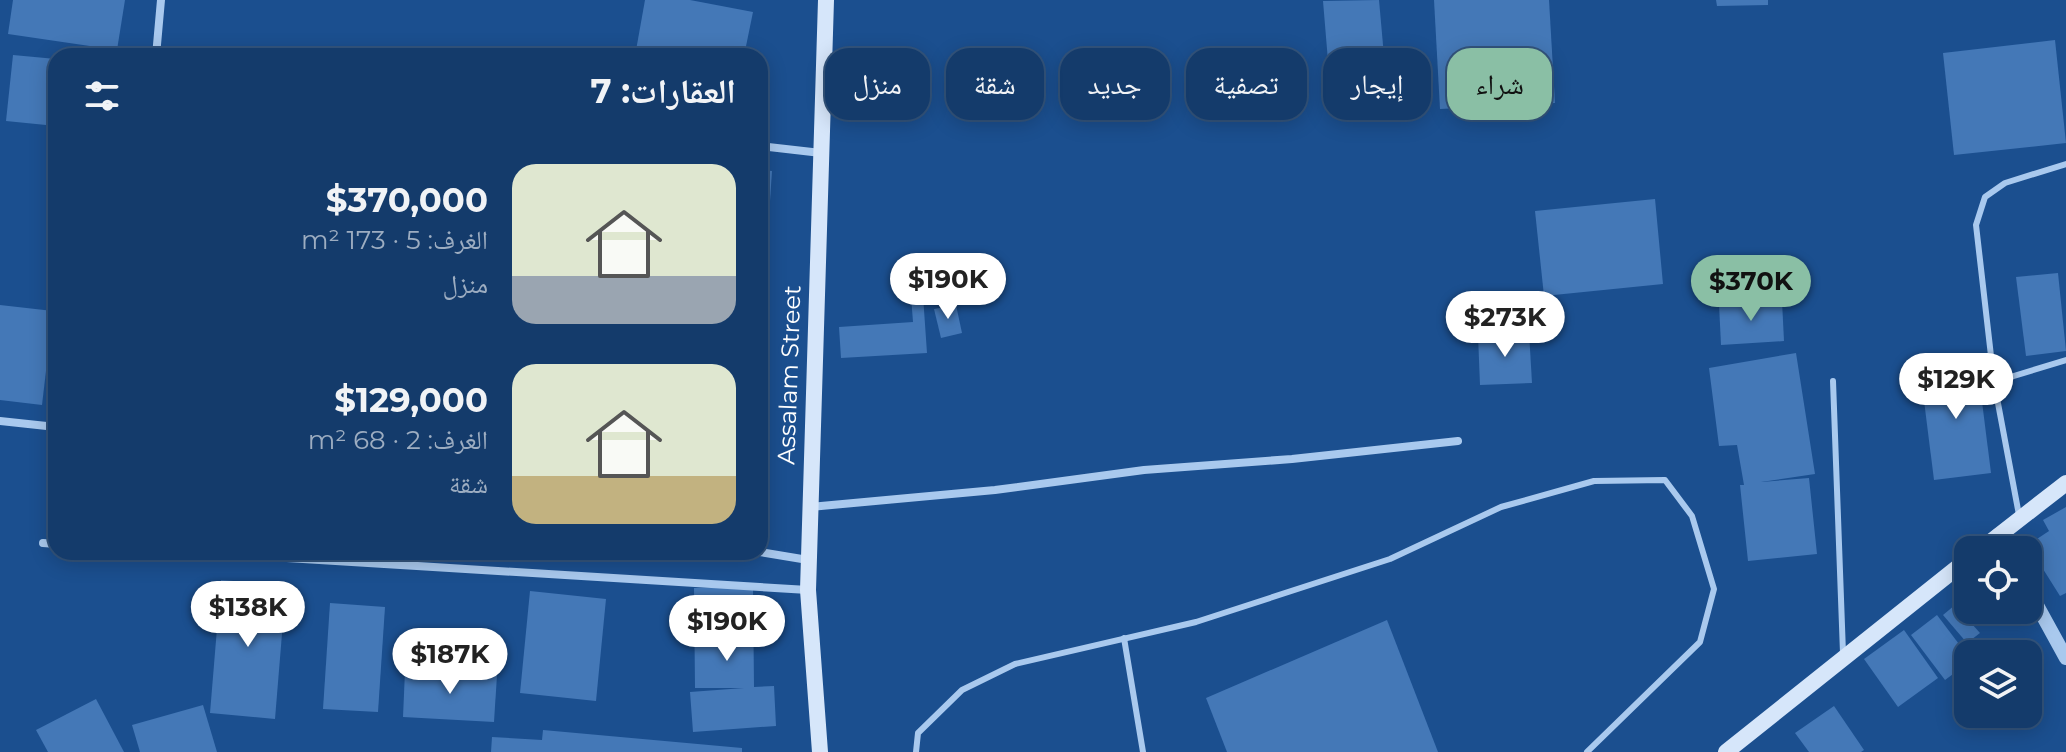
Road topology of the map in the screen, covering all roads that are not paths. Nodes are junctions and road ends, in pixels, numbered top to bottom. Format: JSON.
{"nodes":[{"id":1,"x":161,"y":0,"type":"edge"},
{"id":2,"x":826,"y":0,"type":"edge"},
{"id":3,"x":157,"y":48,"type":"edge"},
{"id":4,"x":768,"y":147,"type":"edge"},
{"id":5,"x":821,"y":153,"type":"junction"},
{"id":6,"x":2066,"y":164,"type":"edge"},
{"id":7,"x":2066,"y":360,"type":"edge"},
{"id":8,"x":1833,"y":381,"type":"dead end"},
{"id":9,"x":1994,"y":382,"type":"junction"},
{"id":10,"x":0,"y":421,"type":"edge"},
{"id":11,"x":48,"y":426,"type":"edge"},
{"id":12,"x":1458,"y":441,"type":"dead end"},
{"id":13,"x":2066,"y":483,"type":"edge"},
{"id":14,"x":809,"y":507,"type":"junction"},
{"id":15,"x":2020,"y":519,"type":"junction"},
{"id":16,"x":2007,"y":536,"type":"edge"},
{"id":17,"x":43,"y":543,"type":"dead end"},
{"id":18,"x":48,"y":543,"type":"edge"},
{"id":19,"x":768,"y":553,"type":"edge"},
{"id":20,"x":321,"y":560,"type":"edge"},
{"id":21,"x":809,"y":560,"type":"junction"},
{"id":22,"x":1954,"y":570,"type":"edge"},
{"id":23,"x":808,"y":590,"type":"junction"},
{"id":24,"x":2042,"y":614,"type":"edge"},
{"id":25,"x":1124,"y":638,"type":"junction"},
{"id":26,"x":2066,"y":658,"type":"edge"},
{"id":27,"x":1843,"y":659,"type":"junction"},
{"id":28,"x":820,"y":752,"type":"edge"},
{"id":29,"x":916,"y":752,"type":"edge"},
{"id":30,"x":1143,"y":752,"type":"edge"},
{"id":31,"x":1587,"y":752,"type":"edge"},
{"id":32,"x":1726,"y":752,"type":"edge"}],
"edges":[{"from":1,"to":3,"type":"street"},
{"from":2,"to":5,"type":"main road","name":"Assalam Street"},
{"from":4,"to":5,"type":"street"},
{"from":5,"to":14,"type":"main road","name":"Assalam Street"},
{"from":6,"to":9,"type":"lane"},
{"from":7,"to":9,"type":"lane"},
{"from":8,"to":27,"type":"lane"},
{"from":9,"to":15,"type":"lane"},
{"from":10,"to":11,"type":"street"},
{"from":12,"to":14,"type":"street"},
{"from":13,"to":15,"type":"main road"},
{"from":14,"to":21,"type":"main road","name":"Assalam Street"},
{"from":15,"to":16,"type":"main road"},
{"from":17,"to":18,"type":"street"},
{"from":19,"to":21,"type":"street"},
{"from":20,"to":23,"type":"street"},
{"from":21,"to":23,"type":"main road","name":"Assalam Street"},
{"from":22,"to":27,"type":"main road"},
{"from":23,"to":28,"type":"main road","name":"Assalam Street"},
{"from":24,"to":26,"type":"street"},
{"from":25,"to":29,"type":"lane"},
{"from":25,"to":30,"type":"lane"},
{"from":25,"to":31,"type":"lane"},
{"from":27,"to":32,"type":"main road"}]}
